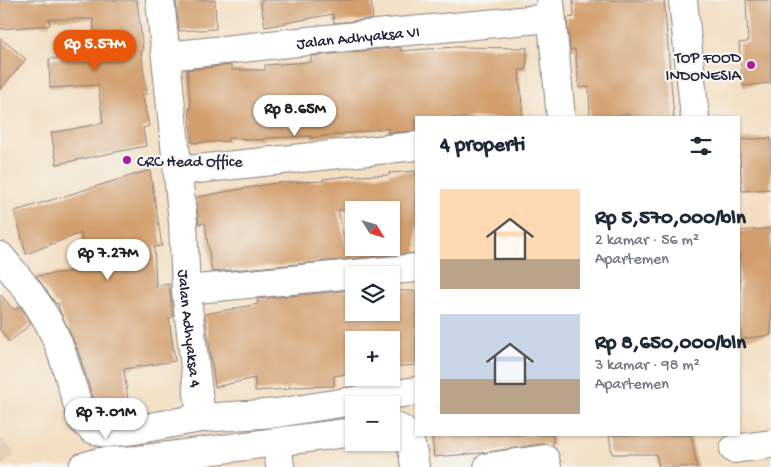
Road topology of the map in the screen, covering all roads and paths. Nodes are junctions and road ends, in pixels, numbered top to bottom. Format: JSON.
{"nodes":[{"id":1,"x":160,"y":0,"type":"edge"},
{"id":2,"x":683,"y":0,"type":"edge"},
{"id":3,"x":550,"y":9,"type":"edge"},
{"id":4,"x":167,"y":56,"type":"junction"},
{"id":5,"x":561,"y":116,"type":"edge"},
{"id":6,"x":695,"y":116,"type":"edge"},
{"id":7,"x":415,"y":146,"type":"edge"},
{"id":8,"x":178,"y":170,"type":"junction"},
{"id":9,"x":0,"y":256,"type":"edge"},
{"id":10,"x":415,"y":268,"type":"edge"},
{"id":11,"x":186,"y":290,"type":"junction"},
{"id":12,"x":415,"y":391,"type":"edge"},
{"id":13,"x":201,"y":418,"type":"junction"},
{"id":14,"x":400,"y":430,"type":"edge"},
{"id":15,"x":345,"y":435,"type":"edge"},
{"id":16,"x":771,"y":444,"type":"edge"},
{"id":17,"x":734,"y":450,"type":"edge"},
{"id":18,"x":278,"y":455,"type":"edge"},
{"id":19,"x":139,"y":464,"type":"edge"},
{"id":20,"x":83,"y":467,"type":"edge"},
{"id":21,"x":415,"y":467,"type":"edge"},
{"id":22,"x":488,"y":467,"type":"edge"},
{"id":23,"x":546,"y":467,"type":"edge"}],
"edges":[{"from":1,"to":4,"type":"street","name":"Jalan Adhyaksa 4"},
{"from":2,"to":6,"type":"street"},
{"from":3,"to":4,"type":"street","name":"Jalan Adhyaksa VI"},
{"from":3,"to":5,"type":"street"},
{"from":4,"to":8,"type":"street","name":"Jalan Adhyaksa 4"},
{"from":7,"to":8,"type":"street"},
{"from":8,"to":11,"type":"street","name":"Jalan Adhyaksa 4"},
{"from":9,"to":13,"type":"street"},
{"from":10,"to":11,"type":"street"},
{"from":11,"to":13,"type":"street","name":"Jalan Adhyaksa 4"},
{"from":12,"to":13,"type":"street"},
{"from":14,"to":21,"type":"street"},
{"from":15,"to":18,"type":"street"},
{"from":16,"to":17,"type":"street"},
{"from":18,"to":19,"type":"street"},
{"from":19,"to":20,"type":"street"},
{"from":22,"to":23,"type":"street"}]}
